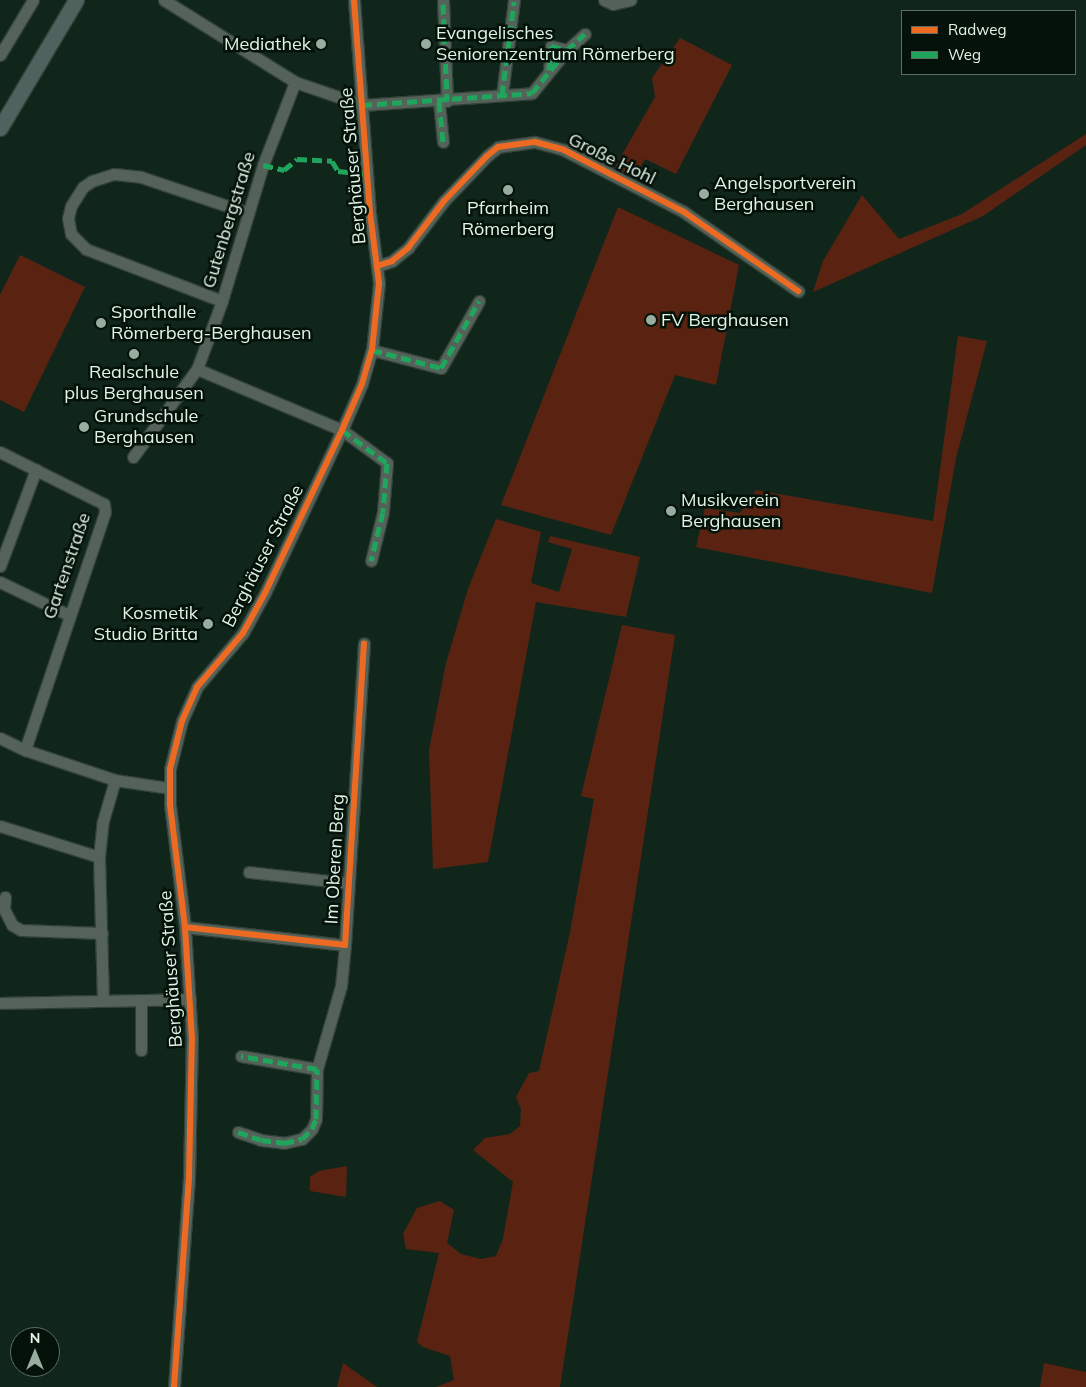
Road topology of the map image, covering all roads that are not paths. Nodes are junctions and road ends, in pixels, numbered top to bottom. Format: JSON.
{"nodes":[{"id":1,"x":32,"y":0,"type":"edge"},
{"id":2,"x":76,"y":0,"type":"edge"},
{"id":3,"x":164,"y":0,"type":"edge"},
{"id":4,"x":354,"y":0,"type":"edge"},
{"id":5,"x":443,"y":0,"type":"edge"},
{"id":6,"x":514,"y":0,"type":"edge"},
{"id":7,"x":604,"y":0,"type":"edge"},
{"id":8,"x":631,"y":0,"type":"edge"},
{"id":9,"x":585,"y":34,"type":"dead end"},
{"id":10,"x":0,"y":55,"type":"edge"},
{"id":11,"x":295,"y":82,"type":"junction"},
{"id":12,"x":502,"y":95,"type":"junction"},
{"id":13,"x":443,"y":101,"type":"junction"},
{"id":14,"x":362,"y":105,"type":"junction"},
{"id":15,"x":0,"y":128,"type":"edge"},
{"id":16,"x":442,"y":142,"type":"dead end"},
{"id":17,"x":248,"y":213,"type":"junction"},
{"id":18,"x":377,"y":266,"type":"junction"},
{"id":19,"x":798,"y":291,"type":"dead end"},
{"id":20,"x":479,"y":301,"type":"dead end"},
{"id":21,"x":222,"y":302,"type":"junction"},
{"id":22,"x":372,"y":350,"type":"junction"},
{"id":23,"x":197,"y":369,"type":"junction"},
{"id":24,"x":342,"y":430,"type":"junction"},
{"id":25,"x":0,"y":452,"type":"edge"},
{"id":26,"x":133,"y":457,"type":"dead end"},
{"id":27,"x":36,"y":469,"type":"junction"},
{"id":28,"x":371,"y":561,"type":"dead end"},
{"id":29,"x":0,"y":566,"type":"edge"},
{"id":30,"x":0,"y":582,"type":"edge"},
{"id":31,"x":69,"y":615,"type":"junction"},
{"id":32,"x":364,"y":644,"type":"dead end"},
{"id":33,"x":0,"y":738,"type":"edge"},
{"id":34,"x":25,"y":750,"type":"junction"},
{"id":35,"x":115,"y":780,"type":"junction"},
{"id":36,"x":169,"y":788,"type":"junction"},
{"id":37,"x":0,"y":826,"type":"edge"},
{"id":38,"x":99,"y":857,"type":"junction"},
{"id":39,"x":248,"y":872,"type":"dead end"},
{"id":40,"x":347,"y":883,"type":"junction"},
{"id":41,"x":5,"y":897,"type":"dead end"},
{"id":42,"x":186,"y":927,"type":"junction"},
{"id":43,"x":102,"y":934,"type":"junction"},
{"id":44,"x":345,"y":945,"type":"junction"},
{"id":45,"x":190,"y":999,"type":"junction"},
{"id":46,"x":103,"y":1000,"type":"junction"},
{"id":47,"x":141,"y":1000,"type":"junction"},
{"id":48,"x":0,"y":1003,"type":"edge"},
{"id":49,"x":142,"y":1050,"type":"dead end"},
{"id":50,"x":241,"y":1056,"type":"dead end"},
{"id":51,"x":317,"y":1069,"type":"junction"},
{"id":52,"x":238,"y":1132,"type":"dead end"},
{"id":53,"x":174,"y":1387,"type":"edge"}],
"edges":[{"from":1,"to":10,"type":"street"},
{"from":2,"to":15,"type":"main road"},
{"from":3,"to":11,"type":"street"},
{"from":4,"to":14,"type":"street","name":"Berghäuser Straße"},
{"from":5,"to":13,"type":"street"},
{"from":6,"to":12,"type":"street"},
{"from":7,"to":8,"type":"street"},
{"from":9,"to":12,"type":"street"},
{"from":11,"to":14,"type":"street"},
{"from":11,"to":17,"type":"street","name":"Gutenbergstraße"},
{"from":12,"to":13,"type":"street"},
{"from":13,"to":14,"type":"street"},
{"from":13,"to":16,"type":"street"},
{"from":14,"to":18,"type":"street","name":"Berghäuser Straße"},
{"from":17,"to":21,"type":"street","name":"Gutenbergstraße"},
{"from":17,"to":21,"type":"street"},
{"from":18,"to":19,"type":"street","name":"Große Hohl"},
{"from":18,"to":22,"type":"street","name":"Berghäuser Straße"},
{"from":20,"to":22,"type":"street"},
{"from":21,"to":23,"type":"street","name":"Gutenbergstraße"},
{"from":22,"to":24,"type":"street","name":"Berghäuser Straße"},
{"from":23,"to":24,"type":"street"},
{"from":23,"to":26,"type":"street","name":"Gutenbergstraße"},
{"from":24,"to":28,"type":"street"},
{"from":24,"to":36,"type":"street","name":"Berghäuser Straße"},
{"from":25,"to":27,"type":"street","name":"Gartenstraße"},
{"from":27,"to":29,"type":"street"},
{"from":27,"to":31,"type":"street","name":"Gartenstraße"},
{"from":30,"to":31,"type":"street"},
{"from":31,"to":34,"type":"street","name":"Gartenstraße"},
{"from":32,"to":40,"type":"street","name":"Im Oberen Berg"},
{"from":33,"to":34,"type":"street"},
{"from":34,"to":35,"type":"street"},
{"from":35,"to":36,"type":"street"},
{"from":35,"to":38,"type":"street"},
{"from":36,"to":42,"type":"street","name":"Berghäuser Straße"},
{"from":37,"to":38,"type":"street"},
{"from":38,"to":43,"type":"street"},
{"from":39,"to":40,"type":"street","name":"Im Oberen Berg"},
{"from":40,"to":44,"type":"street","name":"Im Oberen Berg"},
{"from":41,"to":43,"type":"street"},
{"from":42,"to":44,"type":"street","name":"Im Oberen Berg"},
{"from":42,"to":45,"type":"street","name":"Berghäuser Straße"},
{"from":43,"to":46,"type":"street"},
{"from":44,"to":51,"type":"street","name":"Im Oberen Berg"},
{"from":45,"to":47,"type":"street"},
{"from":45,"to":53,"type":"street","name":"Berghäuser Straße"},
{"from":46,"to":47,"type":"street"},
{"from":46,"to":48,"type":"street"},
{"from":47,"to":49,"type":"street"},
{"from":50,"to":51,"type":"street"},
{"from":51,"to":52,"type":"street","name":"Im Oberen Berg"}]}
